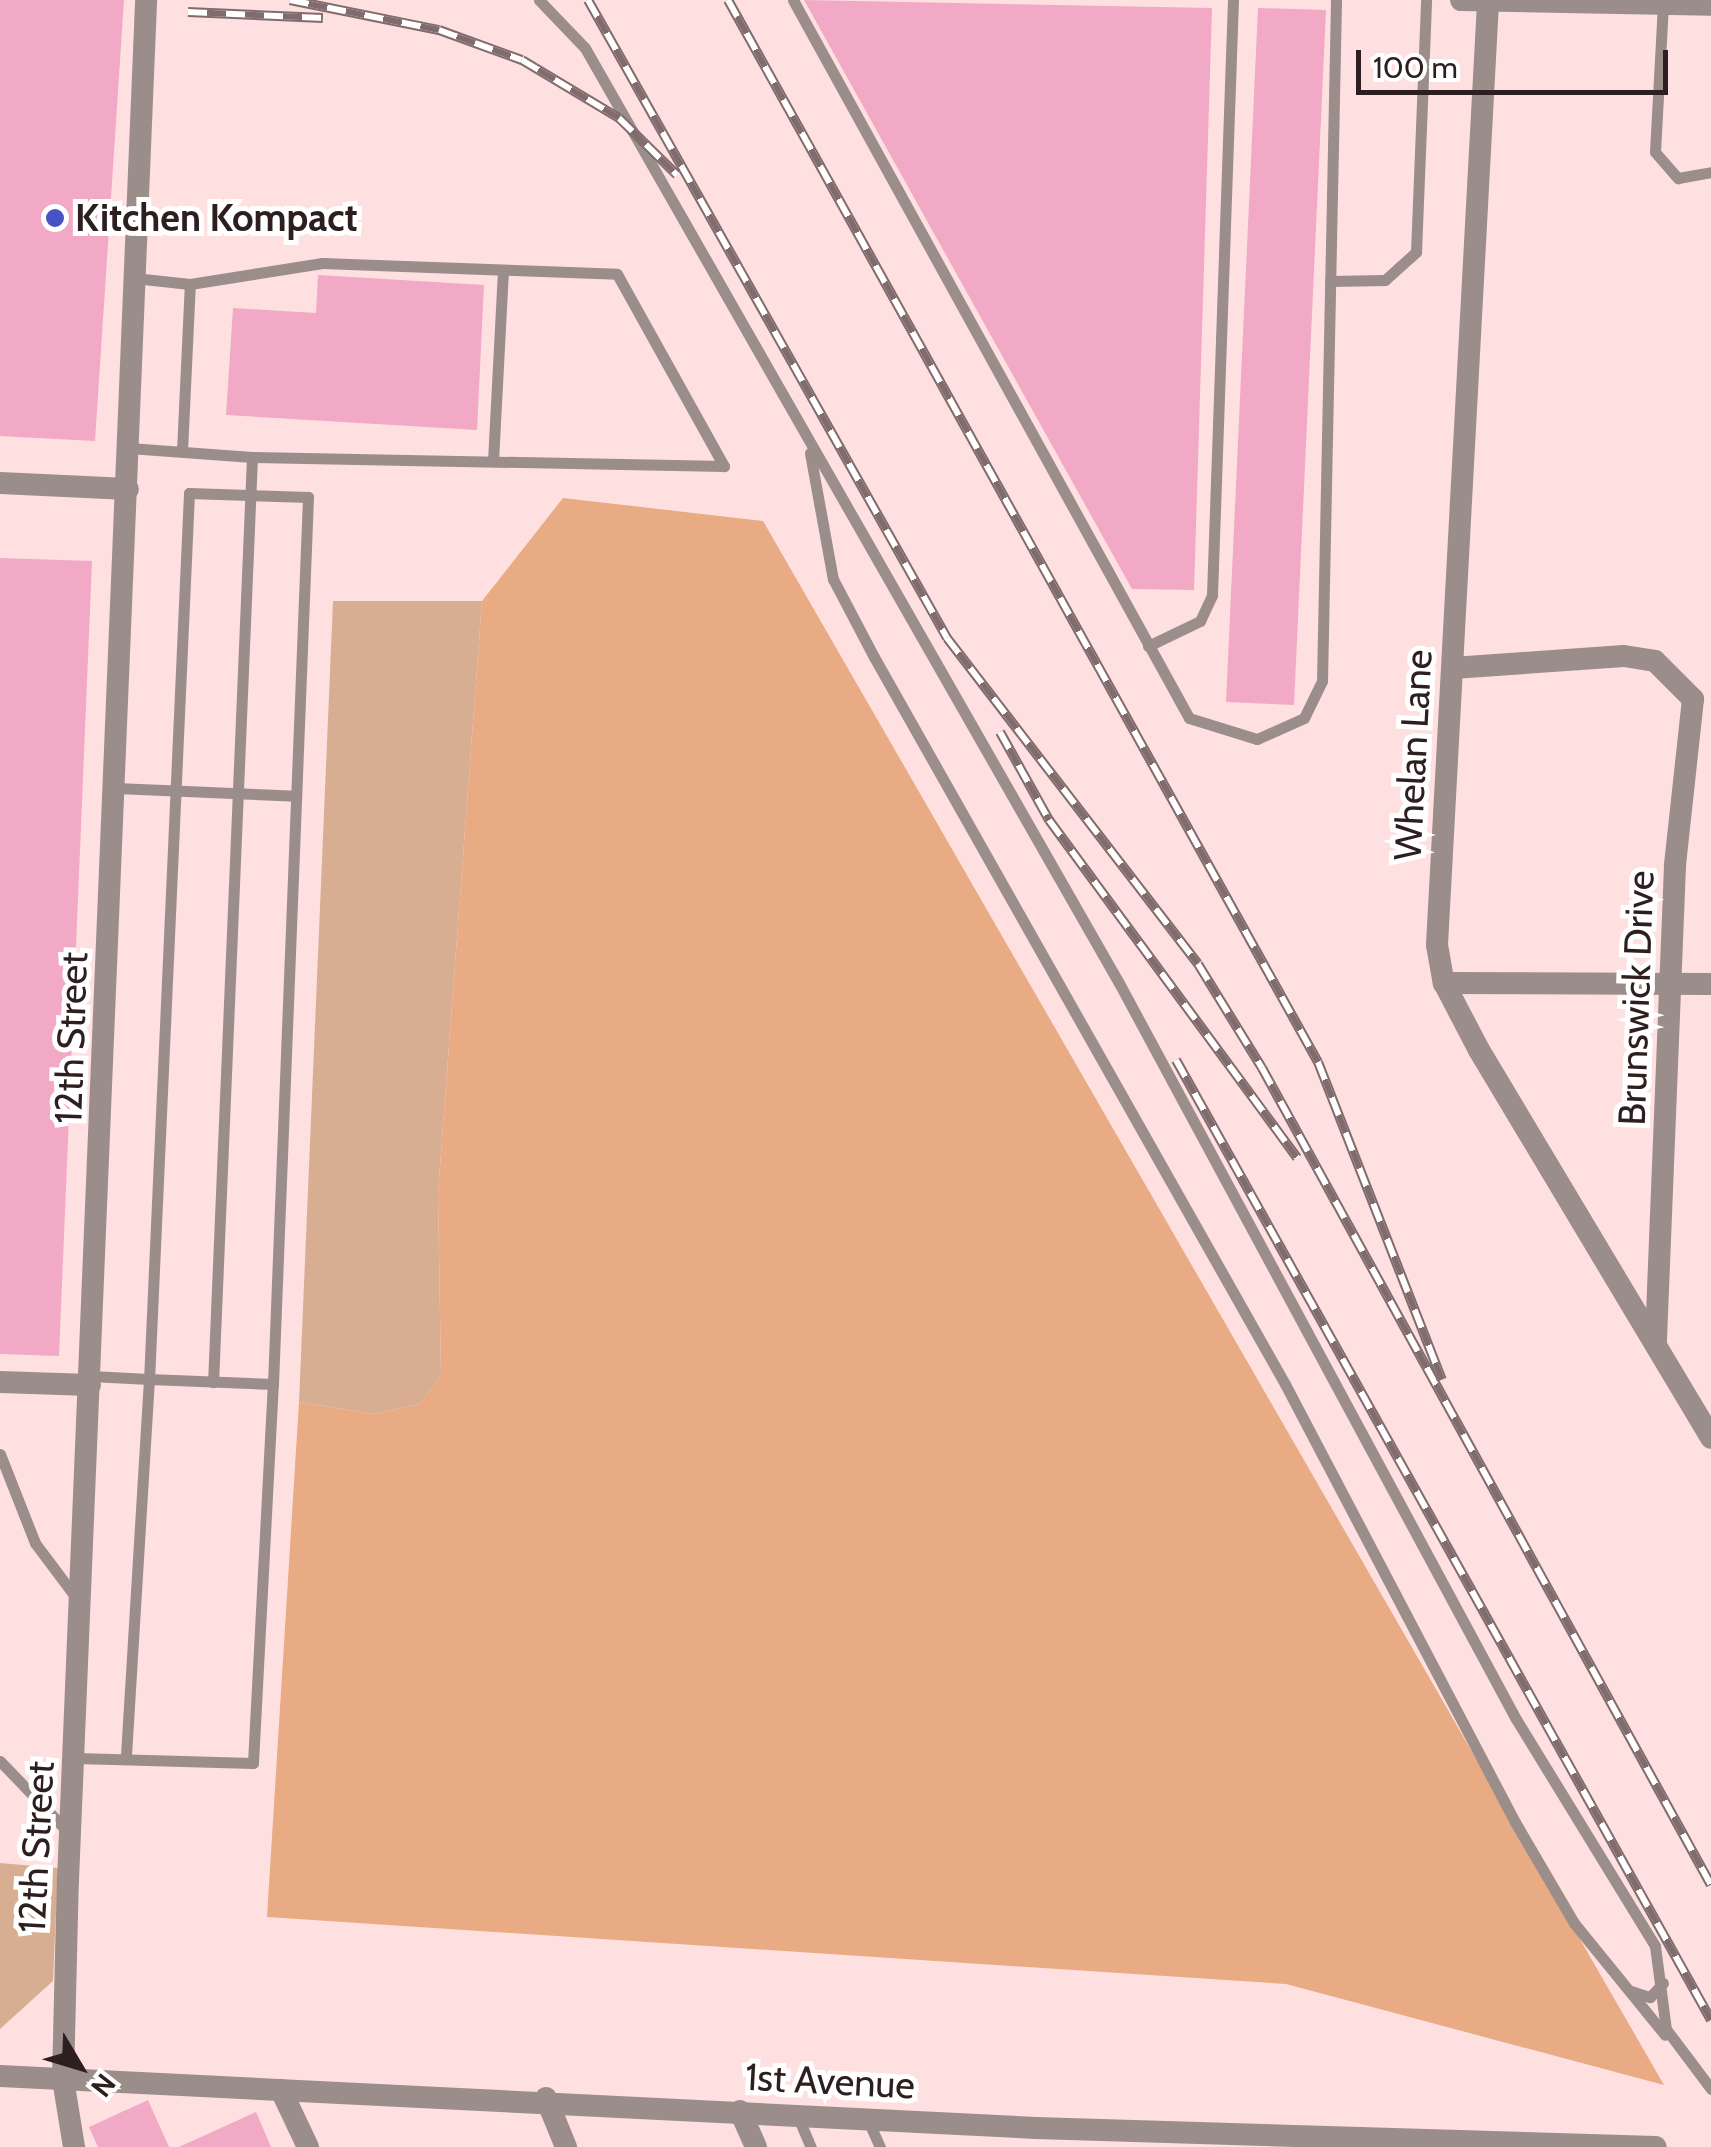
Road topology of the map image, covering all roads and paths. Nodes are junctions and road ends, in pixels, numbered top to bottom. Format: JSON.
{"nodes":[{"id":1,"x":146,"y":0,"type":"edge"},
{"id":2,"x":539,"y":0,"type":"edge"},
{"id":3,"x":794,"y":0,"type":"edge"},
{"id":4,"x":1234,"y":0,"type":"edge"},
{"id":5,"x":1336,"y":0,"type":"edge"},
{"id":6,"x":1426,"y":0,"type":"edge"},
{"id":7,"x":1461,"y":0,"type":"edge"},
{"id":8,"x":1488,"y":2,"type":"edge"},
{"id":9,"x":1663,"y":4,"type":"junction"},
{"id":10,"x":1711,"y":5,"type":"edge"},
{"id":11,"x":1711,"y":172,"type":"edge"},
{"id":12,"x":504,"y":270,"type":"junction"},
{"id":13,"x":134,"y":278,"type":"junction"},
{"id":14,"x":1330,"y":281,"type":"junction"},
{"id":15,"x":190,"y":284,"type":"junction"},
{"id":16,"x":807,"y":440,"type":"junction"},
{"id":17,"x":128,"y":448,"type":"junction"},
{"id":18,"x":182,"y":452,"type":"junction"},
{"id":19,"x":252,"y":456,"type":"junction"},
{"id":20,"x":494,"y":461,"type":"junction"},
{"id":21,"x":0,"y":483,"type":"edge"},
{"id":22,"x":128,"y":489,"type":"junction"},
{"id":23,"x":250,"y":495,"type":"junction"},
{"id":24,"x":1148,"y":646,"type":"junction"},
{"id":25,"x":1452,"y":668,"type":"junction"},
{"id":26,"x":116,"y":788,"type":"junction"},
{"id":27,"x":176,"y":792,"type":"junction"},
{"id":28,"x":238,"y":794,"type":"junction"},
{"id":29,"x":296,"y":796,"type":"junction"},
{"id":30,"x":1671,"y":982,"type":"junction"},
{"id":31,"x":1444,"y":983,"type":"junction"},
{"id":32,"x":1711,"y":984,"type":"edge"},
{"id":33,"x":1656,"y":1345,"type":"junction"},
{"id":34,"x":149,"y":1379,"type":"junction"},
{"id":35,"x":90,"y":1381,"type":"junction"},
{"id":36,"x":0,"y":1382,"type":"edge"},
{"id":37,"x":213,"y":1382,"type":"junction"},
{"id":38,"x":273,"y":1384,"type":"junction"},
{"id":39,"x":1711,"y":1438,"type":"edge"},
{"id":40,"x":0,"y":1454,"type":"edge"},
{"id":41,"x":82,"y":1605,"type":"junction"},
{"id":42,"x":76,"y":1758,"type":"junction"},
{"id":43,"x":126,"y":1758,"type":"junction"},
{"id":44,"x":0,"y":1761,"type":"edge"},
{"id":45,"x":70,"y":1834,"type":"junction"},
{"id":46,"x":1616,"y":1980,"type":"junction"},
{"id":47,"x":1663,"y":1983,"type":"junction"},
{"id":48,"x":1676,"y":2047,"type":"junction"},
{"id":49,"x":0,"y":2076,"type":"edge"},
{"id":50,"x":63,"y":2079,"type":"junction"},
{"id":51,"x":1711,"y":2089,"type":"edge"},
{"id":52,"x":281,"y":2090,"type":"junction"},
{"id":53,"x":546,"y":2098,"type":"junction"},
{"id":54,"x":740,"y":2111,"type":"junction"},
{"id":55,"x":796,"y":2114,"type":"junction"},
{"id":56,"x":867,"y":2118,"type":"junction"},
{"id":57,"x":1039,"y":2137,"type":"edge"},
{"id":58,"x":1265,"y":2139,"type":"edge"},
{"id":59,"x":1525,"y":2142,"type":"edge"},
{"id":60,"x":74,"y":2147,"type":"edge"},
{"id":61,"x":308,"y":2147,"type":"edge"},
{"id":62,"x":566,"y":2147,"type":"edge"},
{"id":63,"x":756,"y":2147,"type":"edge"},
{"id":64,"x":811,"y":2147,"type":"edge"},
{"id":65,"x":880,"y":2147,"type":"edge"},
{"id":66,"x":1653,"y":2147,"type":"edge"}],
"edges":[{"from":1,"to":13,"type":"street","name":"12th Street"},
{"from":2,"to":16,"type":"lane"},
{"from":3,"to":24,"type":"lane"},
{"from":4,"to":24,"type":"lane"},
{"from":5,"to":14,"type":"lane"},
{"from":6,"to":14,"type":"lane"},
{"from":7,"to":8,"type":"street"},
{"from":8,"to":9,"type":"street"},
{"from":8,"to":25,"type":"street","name":"Whelan Lane"},
{"from":9,"to":10,"type":"street"},
{"from":9,"to":11,"type":"lane"},
{"from":12,"to":15,"type":"lane"},
{"from":12,"to":20,"type":"lane"},
{"from":12,"to":20,"type":"lane"},
{"from":13,"to":15,"type":"lane"},
{"from":13,"to":17,"type":"street","name":"12th Street"},
{"from":14,"to":24,"type":"lane"},
{"from":15,"to":18,"type":"lane"},
{"from":16,"to":46,"type":"lane"},
{"from":16,"to":47,"type":"lane"},
{"from":17,"to":18,"type":"lane"},
{"from":17,"to":22,"type":"street","name":"12th Street"},
{"from":18,"to":19,"type":"lane"},
{"from":19,"to":20,"type":"lane"},
{"from":19,"to":23,"type":"lane"},
{"from":21,"to":22,"type":"street"},
{"from":22,"to":26,"type":"street","name":"12th Street"},
{"from":23,"to":27,"type":"lane"},
{"from":23,"to":28,"type":"lane"},
{"from":23,"to":29,"type":"lane"},
{"from":25,"to":30,"type":"street","name":"Brunswick Drive"},
{"from":25,"to":31,"type":"street","name":"Whelan Lane"},
{"from":26,"to":27,"type":"lane"},
{"from":26,"to":35,"type":"street","name":"12th Street"},
{"from":27,"to":28,"type":"lane"},
{"from":27,"to":34,"type":"lane"},
{"from":28,"to":29,"type":"lane"},
{"from":28,"to":37,"type":"lane"},
{"from":29,"to":38,"type":"lane"},
{"from":30,"to":31,"type":"street"},
{"from":30,"to":32,"type":"street"},
{"from":30,"to":33,"type":"street","name":"Brunswick Drive"},
{"from":31,"to":33,"type":"street","name":"Whelan Lane"},
{"from":33,"to":39,"type":"street","name":"Whelan Lane"},
{"from":34,"to":35,"type":"lane"},
{"from":34,"to":37,"type":"lane"},
{"from":34,"to":43,"type":"lane"},
{"from":35,"to":36,"type":"street"},
{"from":35,"to":41,"type":"street","name":"12th Street"},
{"from":37,"to":38,"type":"lane"},
{"from":38,"to":43,"type":"lane"},
{"from":40,"to":41,"type":"lane"},
{"from":41,"to":42,"type":"street","name":"12th Street"},
{"from":42,"to":43,"type":"lane"},
{"from":42,"to":45,"type":"street","name":"12th Street"},
{"from":44,"to":45,"type":"lane"},
{"from":45,"to":50,"type":"street","name":"12th Street"},
{"from":46,"to":47,"type":"lane"},
{"from":46,"to":48,"type":"lane"},
{"from":47,"to":48,"type":"lane"},
{"from":48,"to":51,"type":"lane"},
{"from":49,"to":50,"type":"street","name":"1st Avenue"},
{"from":50,"to":52,"type":"street","name":"1st Avenue"},
{"from":50,"to":60,"type":"street","name":"12th Street"},
{"from":52,"to":53,"type":"street","name":"1st Avenue"},
{"from":52,"to":61,"type":"street"},
{"from":53,"to":54,"type":"street","name":"1st Avenue"},
{"from":53,"to":62,"type":"street"},
{"from":54,"to":55,"type":"street","name":"1st Avenue"},
{"from":54,"to":63,"type":"street"},
{"from":55,"to":56,"type":"street","name":"1st Avenue"},
{"from":55,"to":64,"type":"lane"},
{"from":56,"to":57,"type":"street","name":"1st Avenue"},
{"from":56,"to":65,"type":"lane"},
{"from":57,"to":58,"type":"street","name":"1st Avenue"},
{"from":58,"to":59,"type":"street","name":"1st Avenue"},
{"from":59,"to":66,"type":"street","name":"1st Avenue"}]}
